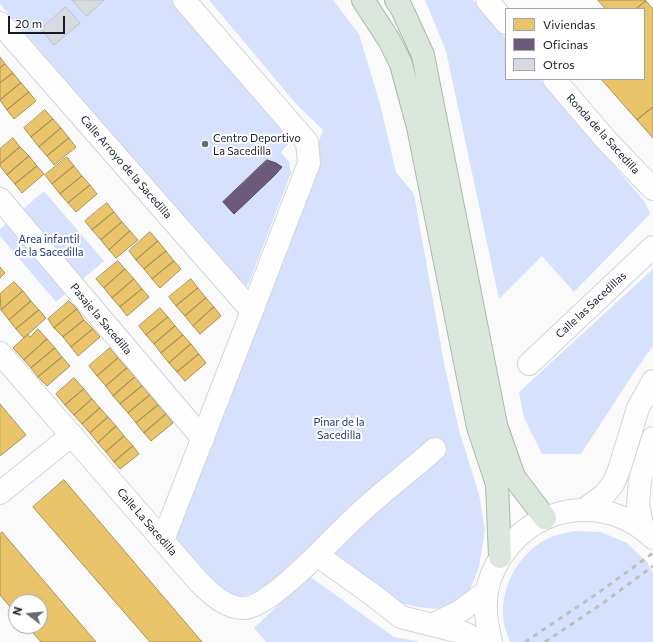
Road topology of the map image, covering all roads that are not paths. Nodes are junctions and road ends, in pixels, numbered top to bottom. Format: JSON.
{"nodes":[{"id":1,"x":184,"y":0,"type":"edge"},
{"id":2,"x":363,"y":0,"type":"edge"},
{"id":3,"x":396,"y":0,"type":"edge"},
{"id":4,"x":487,"y":0,"type":"edge"},
{"id":5,"x":505,"y":22,"type":"edge"},
{"id":6,"x":0,"y":23,"type":"edge"},
{"id":7,"x":555,"y":80,"type":"edge"},
{"id":8,"x":653,"y":189,"type":"edge"},
{"id":9,"x":0,"y":198,"type":"edge"},
{"id":10,"x":653,"y":247,"type":"edge"},
{"id":11,"x":252,"y":311,"type":"junction"},
{"id":12,"x":0,"y":353,"type":"edge"},
{"id":13,"x":529,"y":364,"type":"dead end"},
{"id":14,"x":653,"y":381,"type":"edge"},
{"id":15,"x":72,"y":435,"type":"junction"},
{"id":16,"x":653,"y":438,"type":"edge"},
{"id":17,"x":202,"y":439,"type":"junction"},
{"id":18,"x":435,"y":449,"type":"dead end"},
{"id":19,"x":0,"y":493,"type":"edge"},
{"id":20,"x":585,"y":509,"type":"junction"},
{"id":21,"x":545,"y":518,"type":"junction"},
{"id":22,"x":648,"y":533,"type":"edge"},
{"id":23,"x":164,"y":540,"type":"junction"},
{"id":24,"x":317,"y":555,"type":"junction"},
{"id":25,"x":500,"y":557,"type":"junction"},
{"id":26,"x":487,"y":591,"type":"junction"},
{"id":27,"x":432,"y":625,"type":"junction"},
{"id":28,"x":482,"y":642,"type":"edge"},
{"id":29,"x":491,"y":642,"type":"edge"}],
"edges":[{"from":1,"to":11,"type":"street"},
{"from":2,"to":25,"type":"highway"},
{"from":3,"to":21,"type":"highway"},
{"from":4,"to":5,"type":"street"},
{"from":6,"to":11,"type":"street","name":"Calle Arroyo de la Sacedilla"},
{"from":7,"to":8,"type":"street","name":"Ronda de la Sacedilla"},
{"from":9,"to":17,"type":"street","name":"Pasaje la Sacedilla"},
{"from":10,"to":13,"type":"street","name":"Calle las Sacedillas"},
{"from":11,"to":17,"type":"street"},
{"from":12,"to":15,"type":"street","name":"Calle La Sacedilla"},
{"from":14,"to":20,"type":"street"},
{"from":15,"to":19,"type":"street"},
{"from":15,"to":23,"type":"street","name":"Calle La Sacedilla"},
{"from":16,"to":22,"type":"street"},
{"from":17,"to":23,"type":"street"},
{"from":18,"to":24,"type":"street","name":"Calle La Sacedilla"},
{"from":20,"to":21,"type":"street"},
{"from":20,"to":22,"type":"street"},
{"from":21,"to":25,"type":"street"},
{"from":23,"to":24,"type":"street","name":"Calle La Sacedilla"},
{"from":24,"to":27,"type":"street"},
{"from":25,"to":26,"type":"street"},
{"from":26,"to":27,"type":"street"},
{"from":26,"to":29,"type":"street"},
{"from":27,"to":28,"type":"street"}]}
